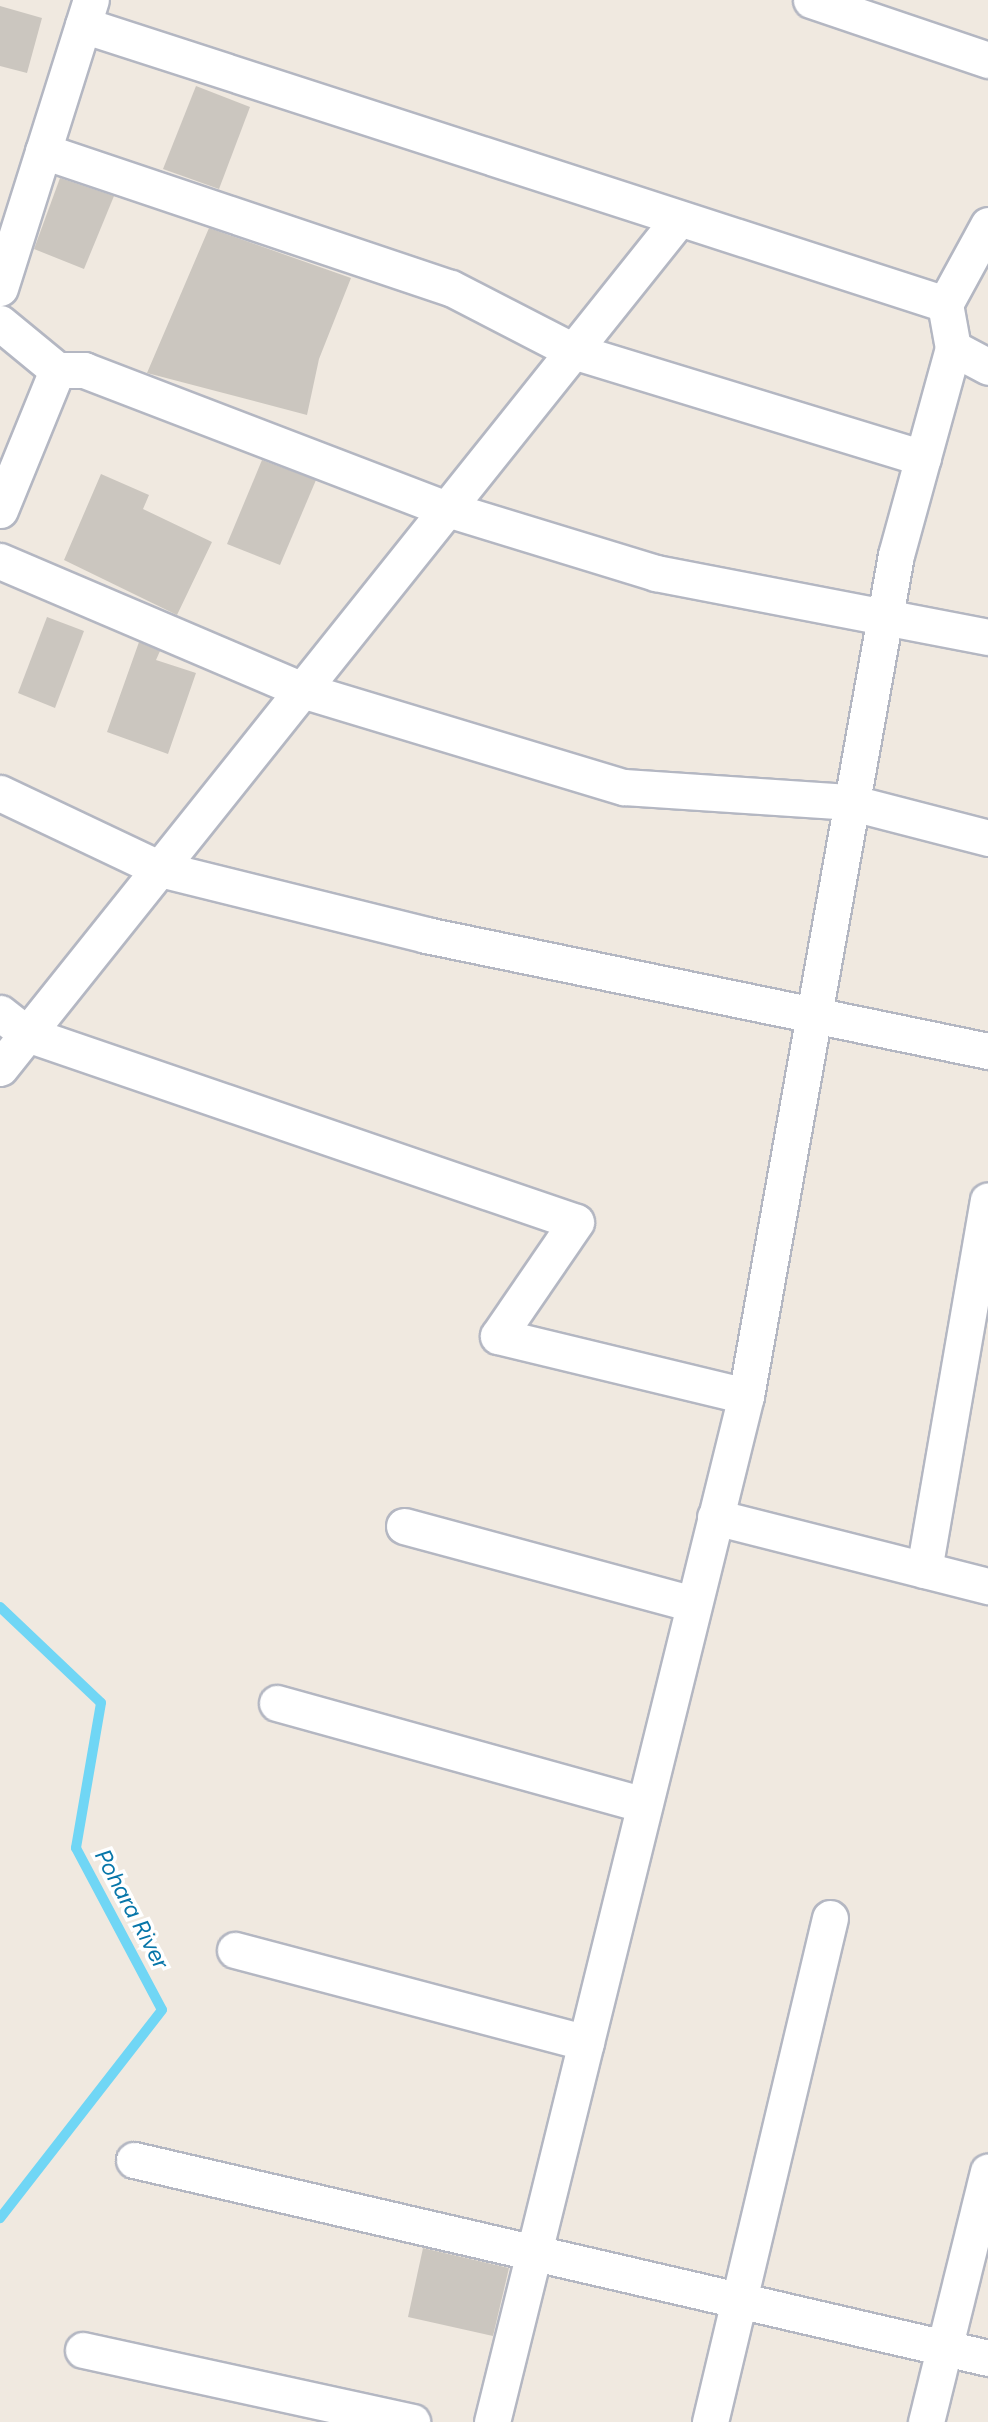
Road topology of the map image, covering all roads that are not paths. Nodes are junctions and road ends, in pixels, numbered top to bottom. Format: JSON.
{"nodes":[{"id":1,"x":811,"y":0,"type":"edge"},
{"id":2,"x":87,"y":13,"type":"edge"},
{"id":3,"x":988,"y":60,"type":"edge"},
{"id":4,"x":43,"y":151,"type":"junction"},
{"id":5,"x":678,"y":220,"type":"junction"},
{"id":6,"x":988,"y":225,"type":"edge"},
{"id":7,"x":0,"y":288,"type":"edge"},
{"id":8,"x":946,"y":304,"type":"junction"},
{"id":9,"x":0,"y":323,"type":"edge"},
{"id":10,"x":953,"y":348,"type":"junction"},
{"id":11,"x":573,"y":351,"type":"junction"},
{"id":12,"x":988,"y":367,"type":"edge"},
{"id":13,"x":57,"y":370,"type":"junction"},
{"id":14,"x":923,"y":458,"type":"junction"},
{"id":15,"x":447,"y":509,"type":"junction"},
{"id":16,"x":0,"y":510,"type":"edge"},
{"id":17,"x":0,"y":561,"type":"edge"},
{"id":18,"x":890,"y":615,"type":"junction"},
{"id":19,"x":988,"y":637,"type":"edge"},
{"id":20,"x":302,"y":690,"type":"junction"},
{"id":21,"x":0,"y":793,"type":"edge"},
{"id":22,"x":849,"y":802,"type":"junction"},
{"id":23,"x":988,"y":838,"type":"edge"},
{"id":24,"x":160,"y":869,"type":"junction"},
{"id":25,"x":812,"y":1012,"type":"junction"},
{"id":26,"x":0,"y":1013,"type":"edge"},
{"id":27,"x":27,"y":1034,"type":"junction"},
{"id":28,"x":988,"y":1051,"type":"edge"},
{"id":29,"x":0,"y":1068,"type":"edge"},
{"id":30,"x":988,"y":1201,"type":"edge"},
{"id":31,"x":746,"y":1396,"type":"junction"},
{"id":32,"x":715,"y":1517,"type":"junction"},
{"id":33,"x":404,"y":1526,"type":"dead end"},
{"id":34,"x":925,"y":1570,"type":"junction"},
{"id":35,"x":988,"y":1586,"type":"edge"},
{"id":36,"x":694,"y":1604,"type":"junction"},
{"id":37,"x":277,"y":1703,"type":"dead end"},
{"id":38,"x":644,"y":1805,"type":"junction"},
{"id":39,"x":830,"y":1918,"type":"dead end"},
{"id":40,"x":235,"y":1951,"type":"dead end"},
{"id":41,"x":586,"y":2043,"type":"junction"},
{"id":42,"x":134,"y":2160,"type":"dead end"},
{"id":43,"x":988,"y":2172,"type":"edge"},
{"id":44,"x":534,"y":2253,"type":"junction"},
{"id":45,"x":739,"y":2300,"type":"junction"},
{"id":46,"x":944,"y":2348,"type":"junction"},
{"id":47,"x":83,"y":2350,"type":"dead end"},
{"id":48,"x":988,"y":2358,"type":"edge"},
{"id":49,"x":412,"y":2422,"type":"edge"},
{"id":50,"x":492,"y":2422,"type":"edge"},
{"id":51,"x":710,"y":2422,"type":"edge"},
{"id":52,"x":926,"y":2422,"type":"edge"}],
"edges":[{"from":1,"to":3,"type":"street"},
{"from":2,"to":4,"type":"street"},
{"from":2,"to":5,"type":"street"},
{"from":4,"to":7,"type":"street"},
{"from":4,"to":11,"type":"street"},
{"from":5,"to":8,"type":"street"},
{"from":5,"to":11,"type":"street"},
{"from":6,"to":8,"type":"street"},
{"from":8,"to":10,"type":"street"},
{"from":9,"to":13,"type":"street"},
{"from":10,"to":12,"type":"street"},
{"from":10,"to":14,"type":"street"},
{"from":11,"to":14,"type":"street"},
{"from":11,"to":15,"type":"street"},
{"from":13,"to":15,"type":"street"},
{"from":13,"to":16,"type":"street"},
{"from":14,"to":18,"type":"street"},
{"from":15,"to":18,"type":"street"},
{"from":15,"to":20,"type":"street"},
{"from":17,"to":20,"type":"street"},
{"from":18,"to":19,"type":"street"},
{"from":18,"to":22,"type":"street"},
{"from":20,"to":22,"type":"street"},
{"from":20,"to":24,"type":"street"},
{"from":21,"to":24,"type":"street"},
{"from":22,"to":23,"type":"street"},
{"from":22,"to":25,"type":"street"},
{"from":24,"to":25,"type":"street"},
{"from":24,"to":27,"type":"street"},
{"from":25,"to":28,"type":"street"},
{"from":25,"to":31,"type":"street"},
{"from":26,"to":27,"type":"street"},
{"from":27,"to":29,"type":"street"},
{"from":27,"to":31,"type":"street"},
{"from":30,"to":34,"type":"street"},
{"from":31,"to":32,"type":"street"},
{"from":32,"to":34,"type":"street"},
{"from":32,"to":36,"type":"street"},
{"from":33,"to":36,"type":"street"},
{"from":34,"to":35,"type":"street"},
{"from":36,"to":38,"type":"street"},
{"from":37,"to":38,"type":"street"},
{"from":38,"to":41,"type":"street"},
{"from":39,"to":45,"type":"street"},
{"from":40,"to":41,"type":"street"},
{"from":41,"to":44,"type":"street"},
{"from":42,"to":44,"type":"street"},
{"from":43,"to":46,"type":"street"},
{"from":44,"to":45,"type":"street"},
{"from":44,"to":50,"type":"street"},
{"from":45,"to":46,"type":"street"},
{"from":45,"to":51,"type":"street"},
{"from":46,"to":48,"type":"street"},
{"from":46,"to":52,"type":"street"},
{"from":47,"to":49,"type":"street"}]}
